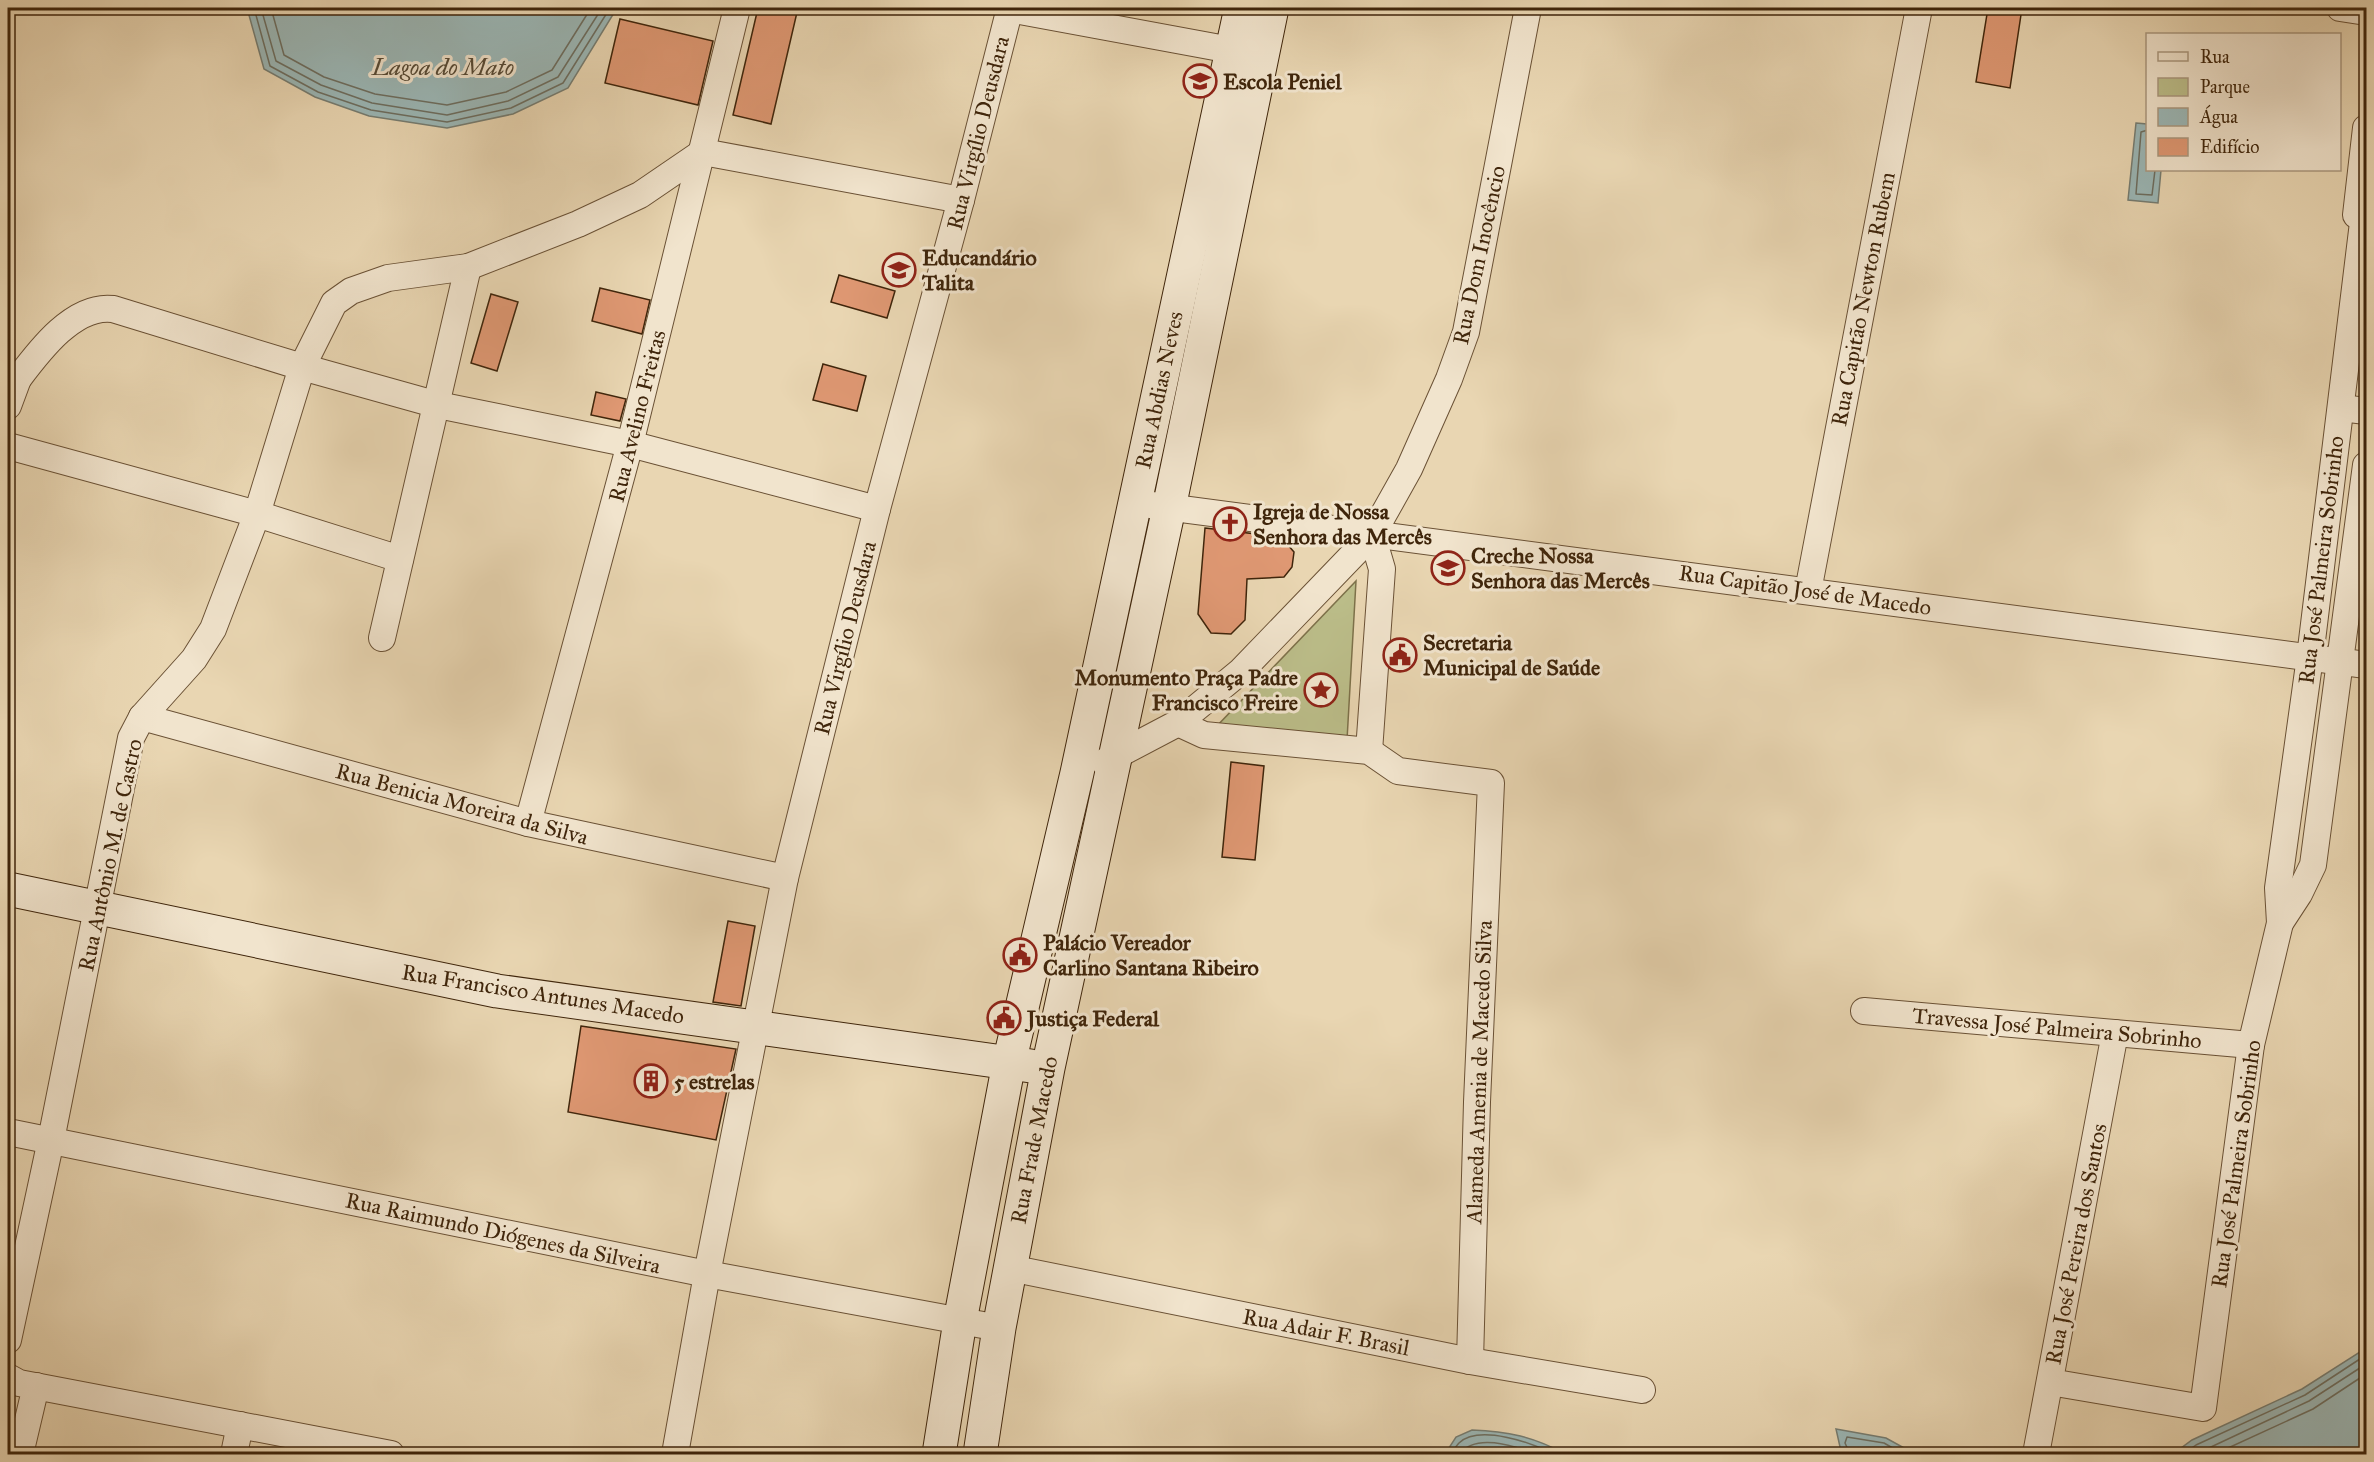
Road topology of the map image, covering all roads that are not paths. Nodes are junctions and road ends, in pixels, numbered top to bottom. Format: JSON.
{"nodes":[{"id":1,"x":737,"y":8,"type":"edge"},
{"id":2,"x":1009,"y":8,"type":"edge"},
{"id":3,"x":1241,"y":8,"type":"edge"},
{"id":4,"x":1272,"y":8,"type":"edge"},
{"id":5,"x":1528,"y":8,"type":"edge"},
{"id":6,"x":1919,"y":8,"type":"edge"},
{"id":7,"x":2340,"y":8,"type":"edge"},
{"id":8,"x":2367,"y":12,"type":"edge"},
{"id":9,"x":1230,"y":50,"type":"junction"},
{"id":10,"x":2367,"y":128,"type":"edge"},
{"id":11,"x":703,"y":152,"type":"junction"},
{"id":12,"x":1220,"y":178,"type":"junction"},
{"id":13,"x":2367,"y":198,"type":"edge"},
{"id":14,"x":962,"y":200,"type":"junction"},
{"id":15,"x":468,"y":267,"type":"junction"},
{"id":16,"x":302,"y":367,"type":"junction"},
{"id":17,"x":13,"y":377,"type":"edge"},
{"id":18,"x":438,"y":405,"type":"junction"},
{"id":19,"x":8,"y":406,"type":"edge"},
{"id":20,"x":2341,"y":408,"type":"junction"},
{"id":21,"x":2367,"y":411,"type":"edge"},
{"id":22,"x":630,"y":444,"type":"junction"},
{"id":23,"x":8,"y":446,"type":"edge"},
{"id":24,"x":2367,"y":465,"type":"edge"},
{"id":25,"x":1136,"y":502,"type":"junction"},
{"id":26,"x":1169,"y":508,"type":"junction"},
{"id":27,"x":877,"y":509,"type":"junction"},
{"id":28,"x":257,"y":514,"type":"junction"},
{"id":29,"x":1372,"y":535,"type":"junction"},
{"id":30,"x":400,"y":559,"type":"junction"},
{"id":31,"x":1808,"y":591,"type":"junction"},
{"id":32,"x":382,"y":638,"type":"dead end"},
{"id":33,"x":2307,"y":646,"type":"junction"},
{"id":34,"x":2342,"y":661,"type":"junction"},
{"id":35,"x":2367,"y":664,"type":"edge"},
{"id":36,"x":142,"y":717,"type":"junction"},
{"id":37,"x":1178,"y":723,"type":"junction"},
{"id":38,"x":1369,"y":751,"type":"junction"},
{"id":39,"x":1115,"y":757,"type":"junction"},
{"id":40,"x":1077,"y":772,"type":"junction"},
{"id":41,"x":528,"y":823,"type":"junction"},
{"id":42,"x":785,"y":878,"type":"junction"},
{"id":43,"x":8,"y":889,"type":"edge"},
{"id":44,"x":98,"y":908,"type":"junction"},
{"id":45,"x":2280,"y":923,"type":"junction"},
{"id":46,"x":1864,"y":1011,"type":"dead end"},
{"id":47,"x":755,"y":1027,"type":"junction"},
{"id":48,"x":2115,"y":1033,"type":"junction"},
{"id":49,"x":2251,"y":1044,"type":"junction"},
{"id":50,"x":1009,"y":1063,"type":"junction"},
{"id":51,"x":1048,"y":1068,"type":"junction"},
{"id":52,"x":8,"y":1132,"type":"edge"},
{"id":53,"x":51,"y":1140,"type":"junction"},
{"id":54,"x":1010,"y":1268,"type":"junction"},
{"id":55,"x":707,"y":1274,"type":"junction"},
{"id":56,"x":960,"y":1320,"type":"junction"},
{"id":57,"x":999,"y":1328,"type":"junction"},
{"id":58,"x":8,"y":1340,"type":"edge"},
{"id":59,"x":1470,"y":1361,"type":"junction"},
{"id":60,"x":8,"y":1377,"type":"edge"},
{"id":61,"x":2050,"y":1382,"type":"junction"},
{"id":62,"x":36,"y":1386,"type":"junction"},
{"id":63,"x":1642,"y":1390,"type":"dead end"},
{"id":64,"x":240,"y":1425,"type":"junction"},
{"id":65,"x":21,"y":1455,"type":"edge"},
{"id":66,"x":234,"y":1455,"type":"edge"},
{"id":67,"x":391,"y":1455,"type":"edge"},
{"id":68,"x":675,"y":1455,"type":"edge"},
{"id":69,"x":939,"y":1455,"type":"edge"},
{"id":70,"x":980,"y":1455,"type":"edge"},
{"id":71,"x":2036,"y":1455,"type":"edge"}],
"edges":[{"from":1,"to":11,"type":"street","name":"Rua Avelino Freitas"},
{"from":2,"to":9,"type":"street"},
{"from":2,"to":14,"type":"street","name":"Rua Virgílio Deusdara"},
{"from":3,"to":9,"type":"main road","name":"Rua Abdias Neves"},
{"from":4,"to":12,"type":"main road","name":"Rua Abdias Neves"},
{"from":5,"to":29,"type":"street","name":"Rua Dom Inocêncio"},
{"from":6,"to":31,"type":"street","name":"Rua Capitão Newton Rubem"},
{"from":7,"to":8,"type":"street"},
{"from":9,"to":12,"type":"main road","name":"Rua Abdias Neves"},
{"from":10,"to":33,"type":"street"},
{"from":11,"to":14,"type":"street"},
{"from":11,"to":15,"type":"street"},
{"from":11,"to":22,"type":"street","name":"Rua Avelino Freitas"},
{"from":12,"to":25,"type":"main road","name":"Rua Abdias Neves"},
{"from":12,"to":26,"type":"main road","name":"Rua Abdias Neves"},
{"from":13,"to":20,"type":"street","name":"Rua José Palmeira Sobrinho"},
{"from":14,"to":27,"type":"street","name":"Rua Virgílio Deusdara"},
{"from":15,"to":16,"type":"street","name":"Rua Antônio M. de Castro"},
{"from":15,"to":18,"type":"street"},
{"from":16,"to":17,"type":"street"},
{"from":16,"to":18,"type":"street"},
{"from":16,"to":28,"type":"street","name":"Rua Antônio M. de Castro"},
{"from":17,"to":19,"type":"street"},
{"from":18,"to":22,"type":"street"},
{"from":18,"to":30,"type":"street"},
{"from":20,"to":21,"type":"street"},
{"from":20,"to":33,"type":"street","name":"Rua José Palmeira Sobrinho"},
{"from":22,"to":27,"type":"street"},
{"from":22,"to":41,"type":"street","name":"Rua Avelino Freitas"},
{"from":23,"to":28,"type":"street"},
{"from":24,"to":34,"type":"street","name":"Rua José Palmeira Sobrinho"},
{"from":25,"to":26,"type":"street","name":"Rua Capitão José de Macedo"},
{"from":25,"to":40,"type":"main road","name":"Rua Abdias Neves"},
{"from":26,"to":29,"type":"street","name":"Rua Capitão José de Macedo"},
{"from":26,"to":39,"type":"main road","name":"Rua Abdias Neves"},
{"from":27,"to":42,"type":"street","name":"Rua Virgílio Deusdara"},
{"from":28,"to":30,"type":"street"},
{"from":28,"to":36,"type":"street","name":"Rua Antônio M. de Castro"},
{"from":29,"to":31,"type":"street","name":"Rua Capitão José de Macedo"},
{"from":29,"to":37,"type":"street","name":"Rua Dom Inocêncio"},
{"from":29,"to":38,"type":"street"},
{"from":30,"to":32,"type":"street"},
{"from":31,"to":33,"type":"street","name":"Rua Capitão José de Macedo"},
{"from":33,"to":34,"type":"street","name":"Rua Capitão José de Macedo"},
{"from":33,"to":45,"type":"street","name":"Rua José Palmeira Sobrinho"},
{"from":34,"to":35,"type":"street","name":"Rua Capitão José de Macedo"},
{"from":34,"to":45,"type":"street","name":"Rua José Palmeira Sobrinho"},
{"from":36,"to":41,"type":"street","name":"Rua Benicia Moreira da Silva"},
{"from":36,"to":44,"type":"street","name":"Rua Antônio M. de Castro"},
{"from":37,"to":38,"type":"street"},
{"from":37,"to":39,"type":"street","name":"Rua Dom Inocêncio"},
{"from":38,"to":59,"type":"street","name":"Alameda Amenia de Macedo Silva"},
{"from":39,"to":40,"type":"street","name":"Rua Dom Inocêncio"},
{"from":39,"to":51,"type":"main road","name":"Rua Frade Macedo"},
{"from":40,"to":50,"type":"main road","name":"Rua Frade Macedo"},
{"from":41,"to":42,"type":"street","name":"Rua Benicia Moreira da Silva"},
{"from":42,"to":47,"type":"street","name":"Rua Virgílio Deusdara"},
{"from":43,"to":44,"type":"main road","name":"Rua Francisco Antunes Macedo"},
{"from":44,"to":47,"type":"main road","name":"Rua Francisco Antunes Macedo"},
{"from":44,"to":53,"type":"street","name":"Rua Antônio M. de Castro"},
{"from":45,"to":49,"type":"street","name":"Rua José Palmeira Sobrinho"},
{"from":46,"to":48,"type":"street","name":"Travessa José Palmeira Sobrinho"},
{"from":47,"to":50,"type":"main road","name":"Rua Francisco Antunes Macedo"},
{"from":47,"to":55,"type":"street","name":"Rua Virgílio Deusdara"},
{"from":48,"to":49,"type":"street","name":"Travessa José Palmeira Sobrinho"},
{"from":48,"to":61,"type":"street","name":"Rua José Pereira dos Santos"},
{"from":49,"to":61,"type":"street","name":"Rua José Palmeira Sobrinho"},
{"from":50,"to":51,"type":"main road","name":"Rua Francisco Antunes Macedo"},
{"from":50,"to":56,"type":"main road","name":"Rua Frade Macedo"},
{"from":51,"to":54,"type":"main road","name":"Rua Frade Macedo"},
{"from":52,"to":53,"type":"street","name":"Rua Raimundo Diógenes da Silveira"},
{"from":53,"to":55,"type":"street","name":"Rua Raimundo Diógenes da Silveira"},
{"from":53,"to":58,"type":"street","name":"Rua Antônio M. de Castro"},
{"from":54,"to":57,"type":"main road","name":"Rua Frade Macedo"},
{"from":54,"to":59,"type":"street","name":"Rua Adair F. Brasil"},
{"from":55,"to":56,"type":"street","name":"Rua Raimundo Diógenes da Silveira"},
{"from":55,"to":68,"type":"street","name":"Rua Virgílio Deusdara"},
{"from":56,"to":57,"type":"street","name":"Rua Raimundo Diógenes da Silveira"},
{"from":56,"to":69,"type":"main road","name":"Rua Frade Macedo"},
{"from":57,"to":70,"type":"main road","name":"Rua Frade Macedo"},
{"from":59,"to":63,"type":"street","name":"Rua Adair F. Brasil"},
{"from":60,"to":62,"type":"street"},
{"from":61,"to":71,"type":"street","name":"Rua José Pereira dos Santos"},
{"from":62,"to":64,"type":"street"},
{"from":62,"to":65,"type":"street"},
{"from":64,"to":66,"type":"street"},
{"from":64,"to":67,"type":"street"}]}
